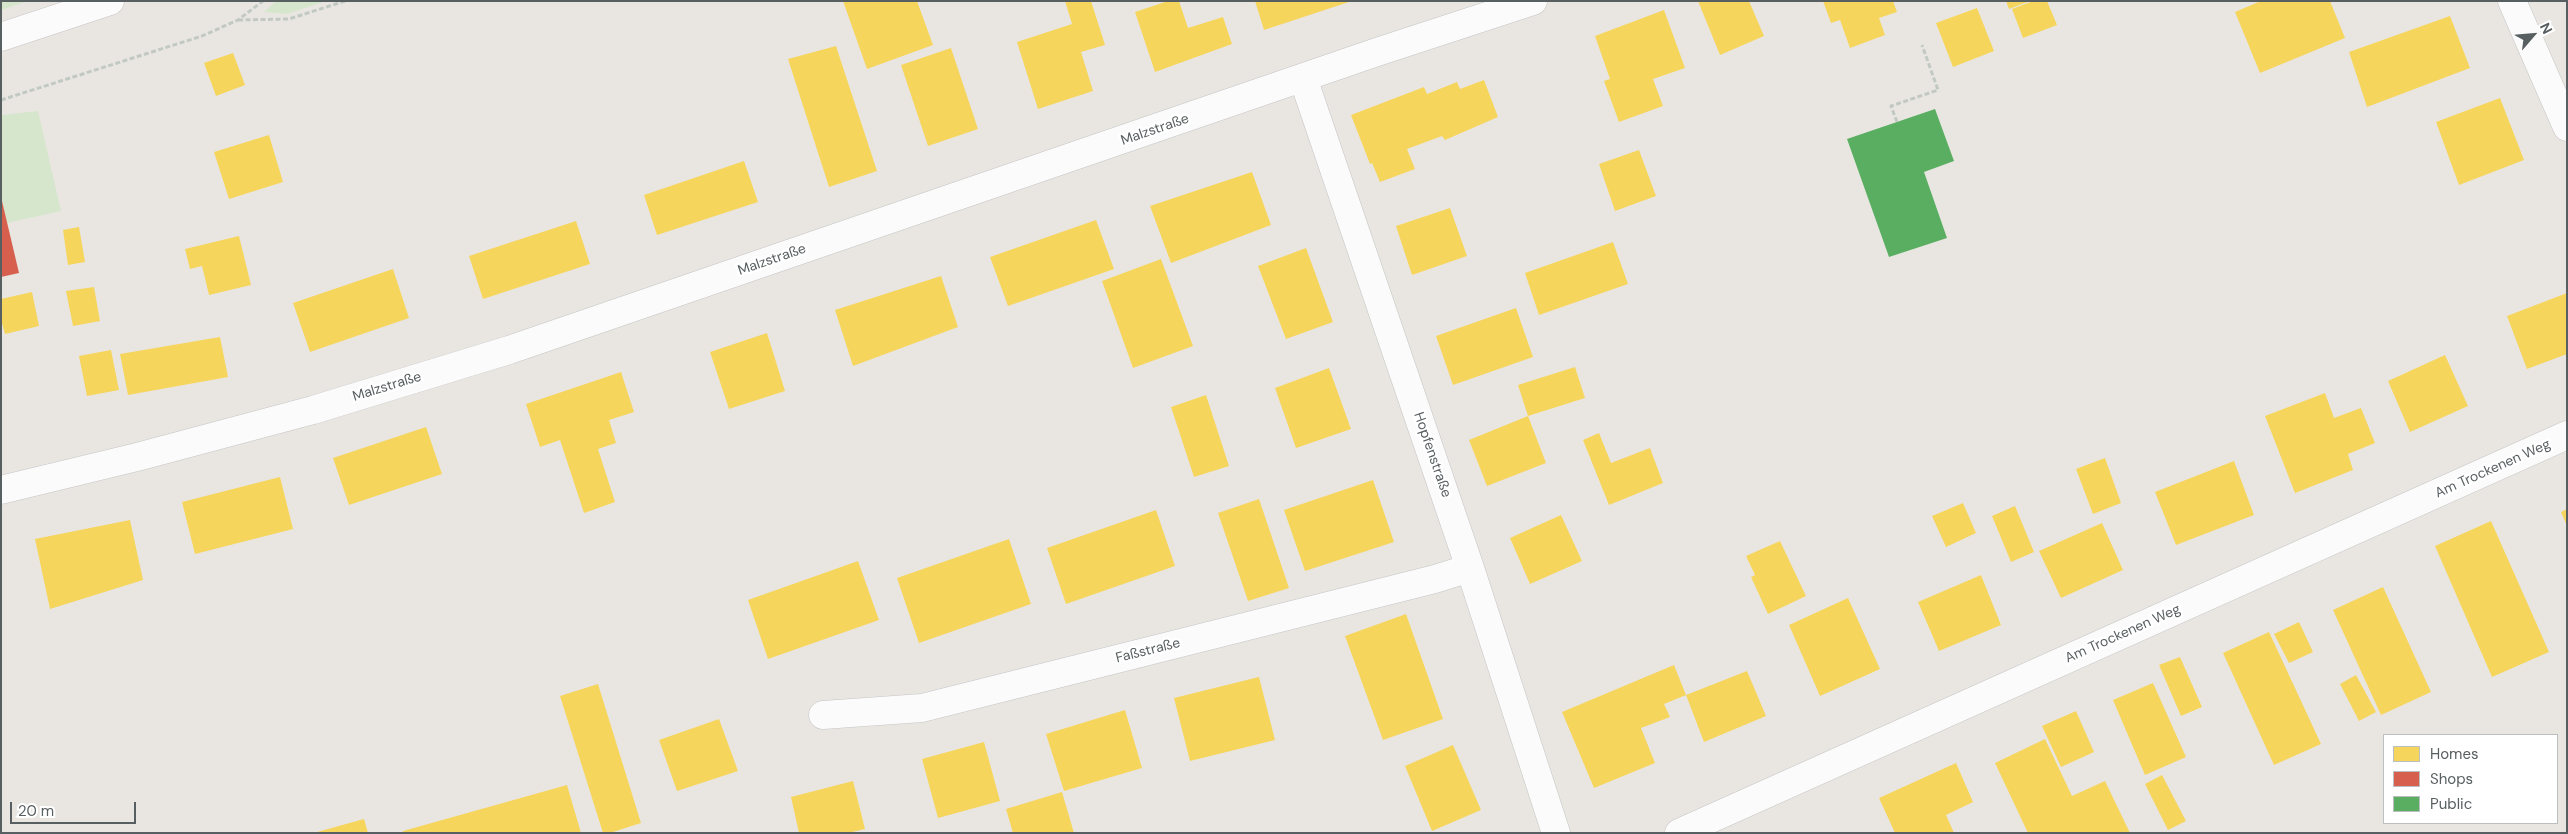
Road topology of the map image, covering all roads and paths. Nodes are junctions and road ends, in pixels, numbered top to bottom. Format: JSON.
{"nodes":[{"id":1,"x":110,"y":1,"type":"edge"},
{"id":2,"x":263,"y":1,"type":"edge"},
{"id":3,"x":345,"y":1,"type":"edge"},
{"id":4,"x":1533,"y":1,"type":"edge"},
{"id":5,"x":2512,"y":1,"type":"edge"},
{"id":6,"x":238,"y":20,"type":"junction"},
{"id":7,"x":1,"y":37,"type":"edge"},
{"id":8,"x":1922,"y":44,"type":"dead end"},
{"id":9,"x":1304,"y":78,"type":"junction"},
{"id":10,"x":1,"y":100,"type":"edge"},
{"id":11,"x":1897,"y":122,"type":"dead end"},
{"id":12,"x":2567,"y":126,"type":"edge"},
{"id":13,"x":2567,"y":436,"type":"edge"},
{"id":14,"x":1,"y":490,"type":"edge"},
{"id":15,"x":1470,"y":568,"type":"junction"},
{"id":16,"x":823,"y":715,"type":"dead end"},
{"id":17,"x":1556,"y":833,"type":"edge"},
{"id":18,"x":1679,"y":833,"type":"edge"}],
"edges":[{"from":1,"to":7,"type":"street"},
{"from":2,"to":6,"type":"path"},
{"from":3,"to":6,"type":"path"},
{"from":4,"to":9,"type":"street","name":"Malzstraße"},
{"from":5,"to":12,"type":"street"},
{"from":6,"to":10,"type":"path"},
{"from":8,"to":11,"type":"path"},
{"from":9,"to":14,"type":"street","name":"Malzstraße"},
{"from":9,"to":15,"type":"street","name":"Hopfenstraße"},
{"from":13,"to":18,"type":"street","name":"Am Trockenen Weg"},
{"from":15,"to":16,"type":"street","name":"Faßstraße"},
{"from":15,"to":17,"type":"street","name":"Hopfenstraße"}]}
